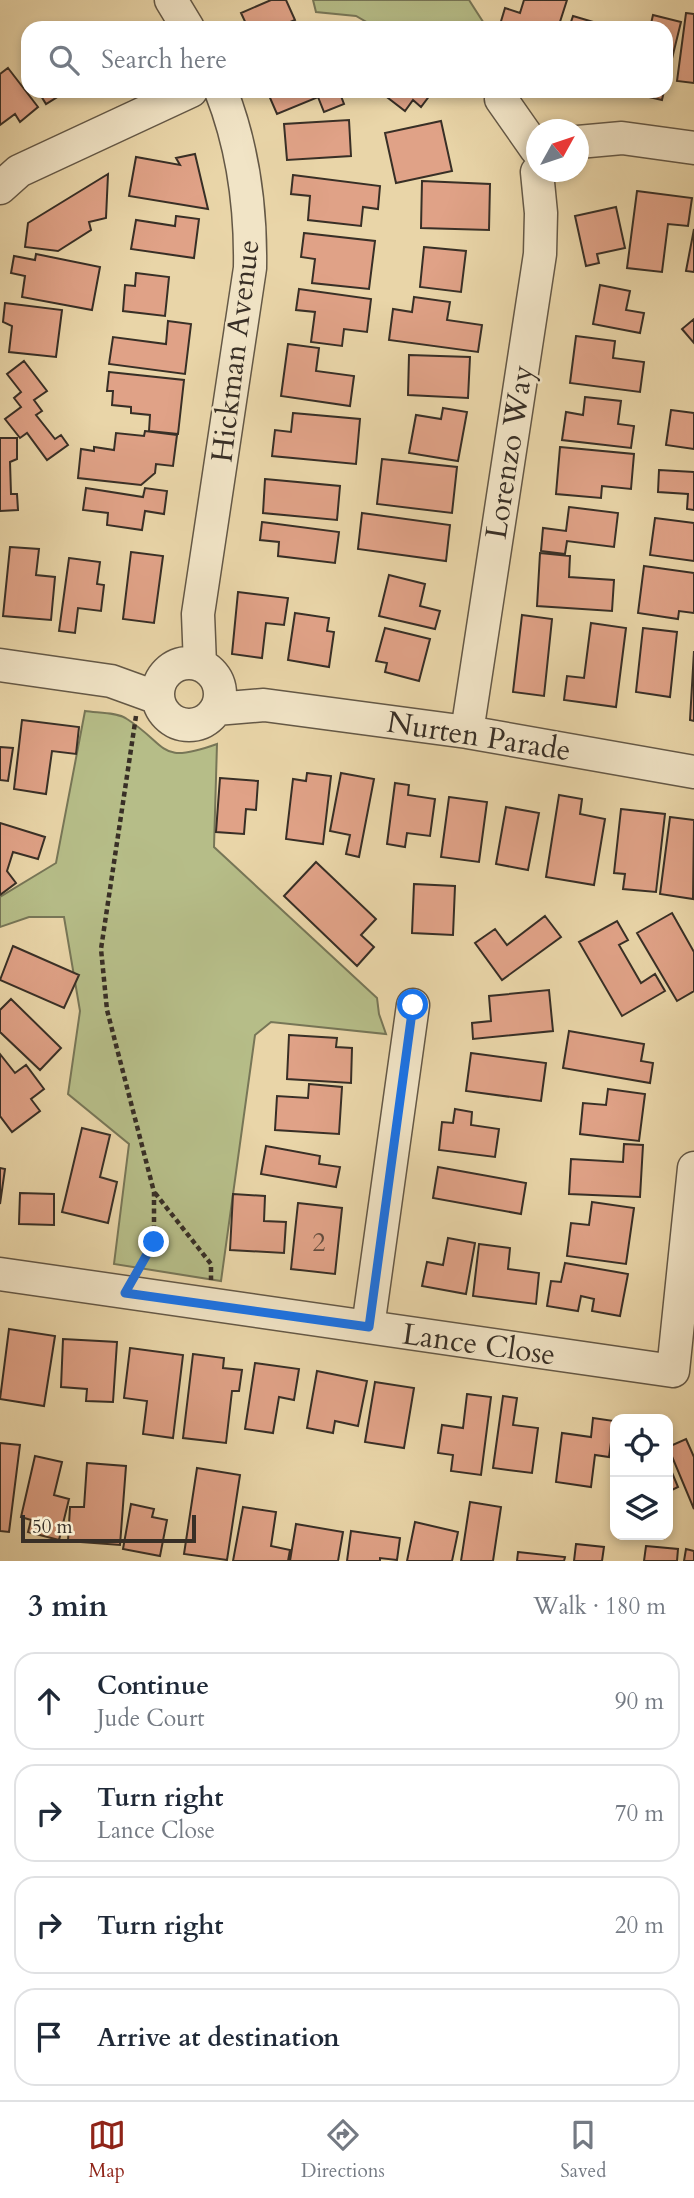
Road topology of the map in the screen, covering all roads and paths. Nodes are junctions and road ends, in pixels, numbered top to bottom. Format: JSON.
{"nodes":[{"id":1,"x":171,"y":0,"type":"edge"},
{"id":2,"x":184,"y":21,"type":"edge"},
{"id":3,"x":176,"y":98,"type":"edge"},
{"id":4,"x":223,"y":98,"type":"edge"},
{"id":5,"x":502,"y":99,"type":"dead end"},
{"id":6,"x":526,"y":133,"type":"edge"},
{"id":7,"x":589,"y":141,"type":"edge"},
{"id":8,"x":694,"y":148,"type":"edge"},
{"id":9,"x":538,"y":182,"type":"edge"},
{"id":10,"x":0,"y":188,"type":"edge"},
{"id":11,"x":0,"y":665,"type":"edge"},
{"id":12,"x":173,"y":683,"type":"junction"},
{"id":13,"x":467,"y":732,"type":"junction"},
{"id":14,"x":694,"y":772,"type":"edge"},
{"id":15,"x":413,"y":1005,"type":"dead end"},
{"id":16,"x":694,"y":1168,"type":"edge"},
{"id":17,"x":154,"y":1192,"type":"junction"},
{"id":18,"x":0,"y":1274,"type":"edge"},
{"id":19,"x":125,"y":1293,"type":"junction"},
{"id":20,"x":211,"y":1306,"type":"junction"},
{"id":21,"x":369,"y":1327,"type":"junction"}],
"edges":[{"from":1,"to":2,"type":"street"},
{"from":3,"to":10,"type":"street"},
{"from":4,"to":12,"type":"street","name":"Hickman Avenue"},
{"from":5,"to":6,"type":"street"},
{"from":7,"to":8,"type":"street"},
{"from":9,"to":13,"type":"street","name":"Lorenzo Way"},
{"from":11,"to":12,"type":"street","name":"Nurten Parade"},
{"from":12,"to":13,"type":"street","name":"Nurten Parade"},
{"from":12,"to":17,"type":"path"},
{"from":13,"to":14,"type":"street","name":"Nurten Parade"},
{"from":15,"to":21,"type":"street"},
{"from":16,"to":21,"type":"street","name":"Lance Close"},
{"from":17,"to":19,"type":"path"},
{"from":17,"to":20,"type":"path"},
{"from":18,"to":19,"type":"street","name":"Lance Close"},
{"from":19,"to":20,"type":"street","name":"Lance Close"},
{"from":20,"to":21,"type":"street","name":"Lance Close"}]}
